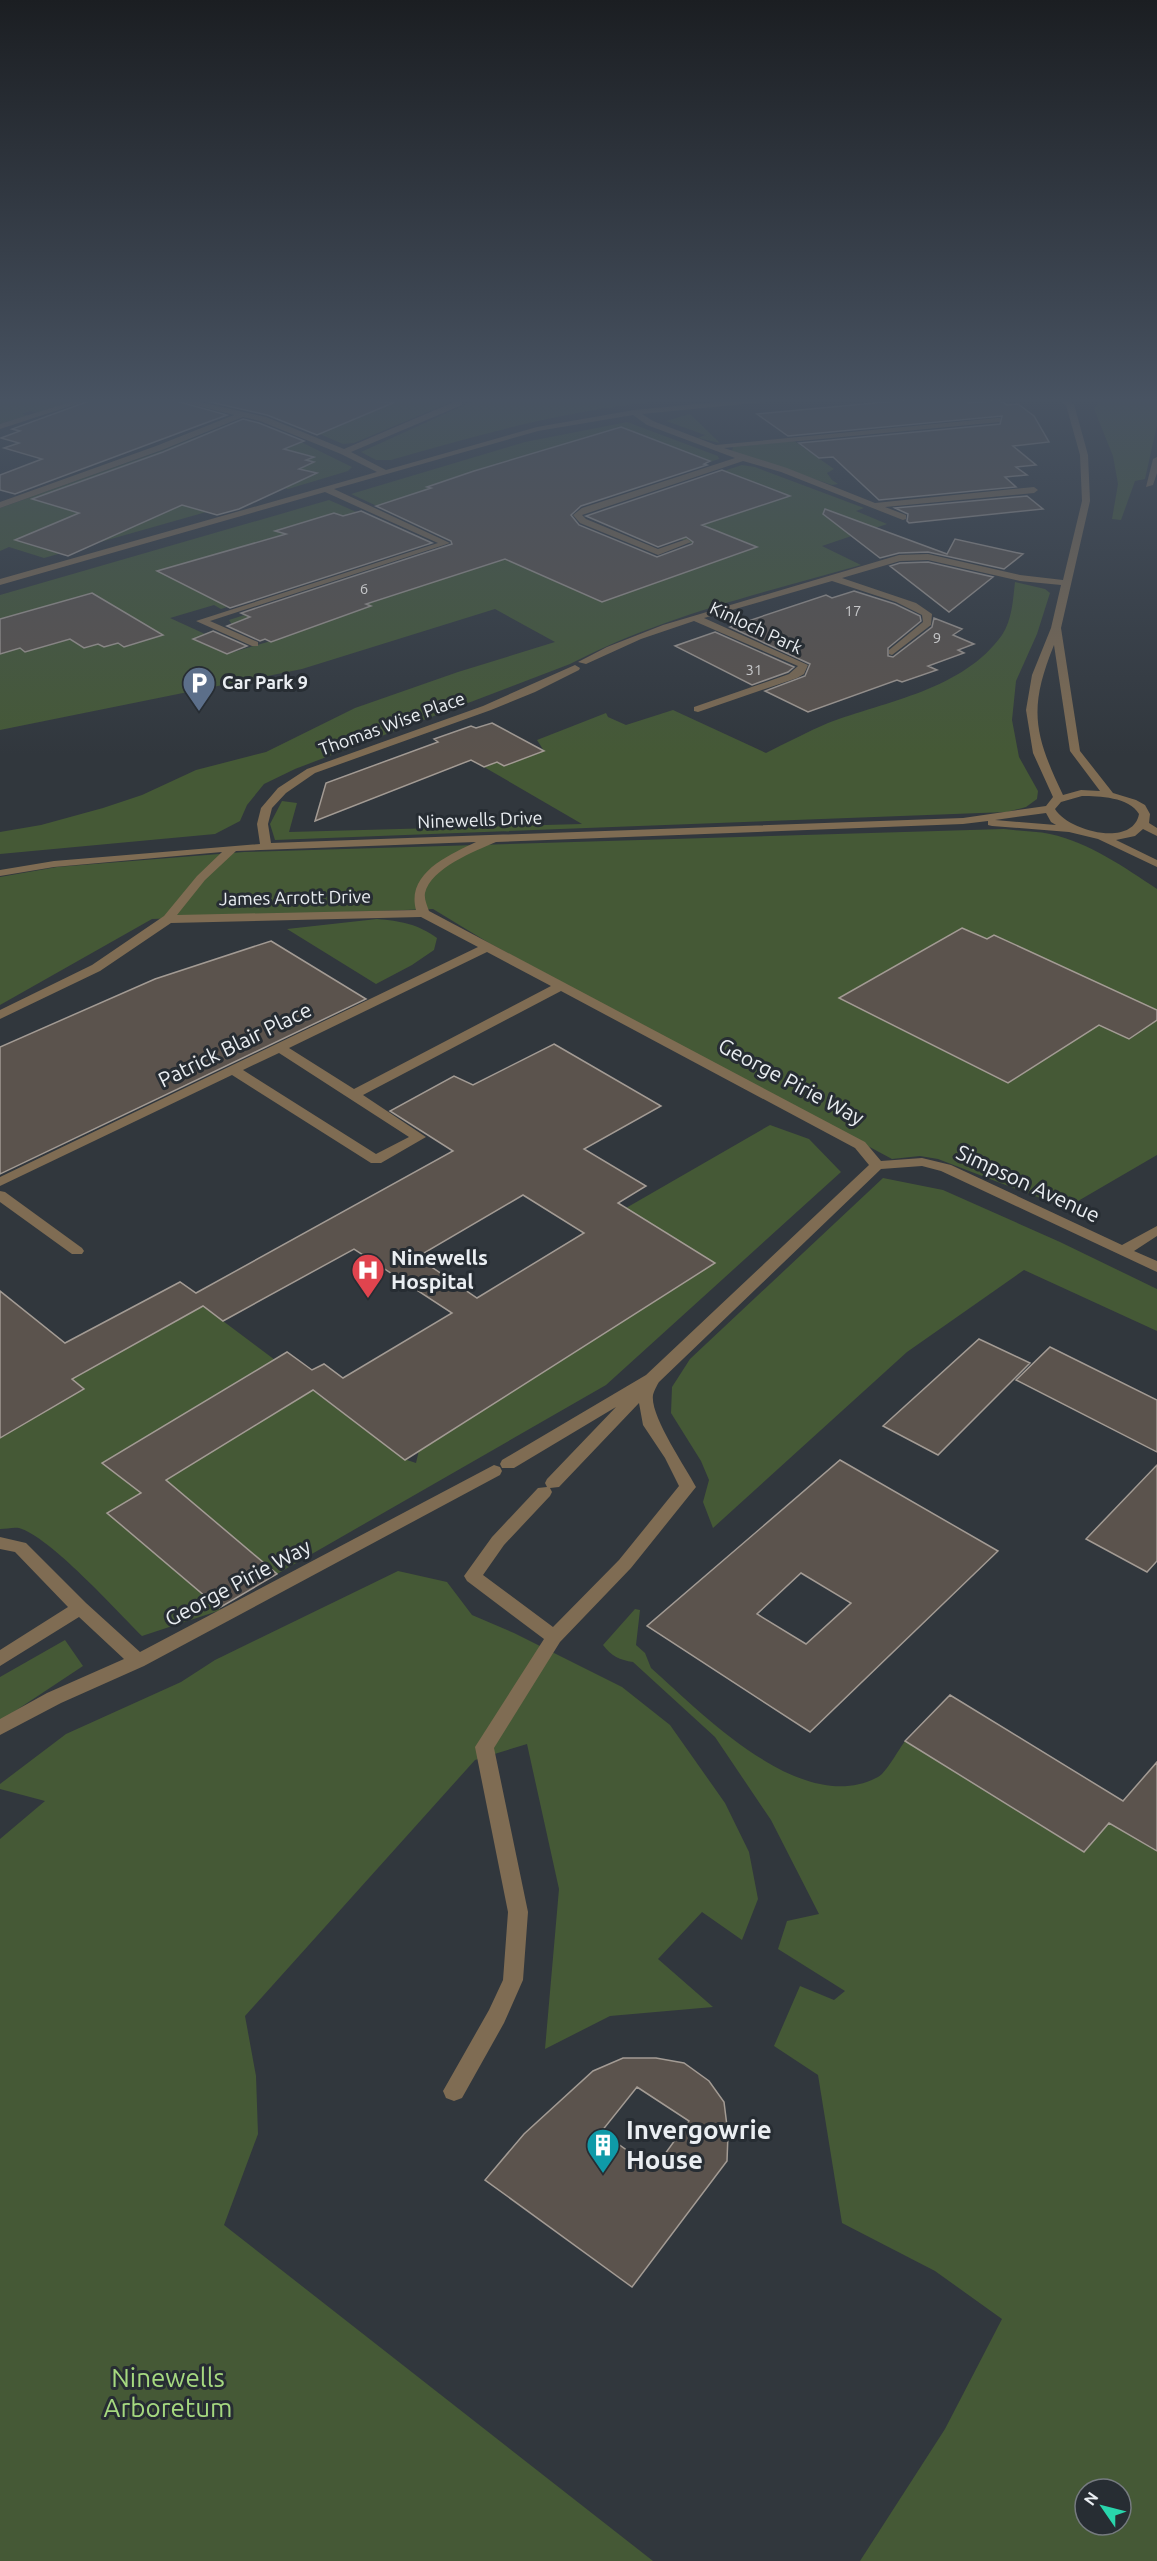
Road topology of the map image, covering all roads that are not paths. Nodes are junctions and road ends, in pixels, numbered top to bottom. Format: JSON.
{"nodes":[{"id":1,"x":230,"y":517,"type":"edge"},
{"id":2,"x":387,"y":517,"type":"edge"},
{"id":3,"x":579,"y":517,"type":"edge"},
{"id":4,"x":1082,"y":517,"type":"edge"},
{"id":5,"x":687,"y":542,"type":"dead end"},
{"id":6,"x":834,"y":578,"type":"junction"},
{"id":7,"x":0,"y":582,"type":"edge"},
{"id":8,"x":1067,"y":583,"type":"junction"},
{"id":9,"x":695,"y":618,"type":"junction"},
{"id":10,"x":1056,"y":628,"type":"junction"},
{"id":11,"x":255,"y":644,"type":"dead end"},
{"id":12,"x":892,"y":652,"type":"dead end"},
{"id":13,"x":717,"y":687,"type":"dead end"},
{"id":14,"x":735,"y":696,"type":"junction"},
{"id":15,"x":698,"y":709,"type":"dead end"},
{"id":16,"x":1108,"y":794,"type":"junction"},
{"id":17,"x":1059,"y":798,"type":"junction"},
{"id":18,"x":1049,"y":809,"type":"junction"},
{"id":19,"x":963,"y":821,"type":"junction"},
{"id":20,"x":1143,"y":824,"type":"junction"},
{"id":21,"x":1068,"y":829,"type":"junction"},
{"id":22,"x":1157,"y":833,"type":"edge"},
{"id":23,"x":1098,"y":836,"type":"junction"},
{"id":24,"x":497,"y":837,"type":"junction"},
{"id":25,"x":266,"y":846,"type":"junction"},
{"id":26,"x":233,"y":848,"type":"junction"},
{"id":27,"x":1157,"y":864,"type":"edge"},
{"id":28,"x":0,"y":873,"type":"edge"},
{"id":29,"x":423,"y":913,"type":"junction"},
{"id":30,"x":168,"y":919,"type":"junction"},
{"id":31,"x":488,"y":947,"type":"junction"},
{"id":32,"x":561,"y":986,"type":"junction"},
{"id":33,"x":0,"y":1015,"type":"edge"},
{"id":34,"x":279,"y":1047,"type":"junction"},
{"id":35,"x":233,"y":1070,"type":"junction"},
{"id":36,"x":354,"y":1095,"type":"junction"},
{"id":37,"x":877,"y":1165,"type":"junction"},
{"id":38,"x":0,"y":1182,"type":"edge"},
{"id":39,"x":0,"y":1195,"type":"edge"},
{"id":40,"x":1157,"y":1230,"type":"edge"},
{"id":41,"x":77,"y":1251,"type":"dead end"},
{"id":42,"x":1123,"y":1251,"type":"junction"},
{"id":43,"x":1157,"y":1267,"type":"edge"},
{"id":44,"x":652,"y":1379,"type":"junction"},
{"id":45,"x":0,"y":1543,"type":"edge"},
{"id":46,"x":80,"y":1608,"type":"junction"},
{"id":47,"x":554,"y":1637,"type":"junction"},
{"id":48,"x":0,"y":1659,"type":"edge"},
{"id":49,"x":138,"y":1661,"type":"junction"},
{"id":50,"x":0,"y":1728,"type":"edge"},
{"id":51,"x":454,"y":2091,"type":"dead end"}],
"edges":[{"from":1,"to":7,"type":"street"},
{"from":2,"to":11,"type":"street"},
{"from":3,"to":5,"type":"street"},
{"from":4,"to":8,"type":"street"},
{"from":6,"to":8,"type":"street","name":"Kinloch Park"},
{"from":6,"to":9,"type":"street","name":"Kinloch Park"},
{"from":6,"to":12,"type":"street"},
{"from":8,"to":10,"type":"street"},
{"from":9,"to":14,"type":"street","name":"Kinloch Park"},
{"from":9,"to":25,"type":"street","name":"Thomas Wise Place"},
{"from":10,"to":16,"type":"street"},
{"from":10,"to":17,"type":"street"},
{"from":13,"to":14,"type":"street"},
{"from":14,"to":15,"type":"street","name":"Kinloch Park"},
{"from":16,"to":17,"type":"street"},
{"from":16,"to":20,"type":"street"},
{"from":17,"to":18,"type":"street"},
{"from":18,"to":19,"type":"street","name":"Ninewells Drive"},
{"from":18,"to":21,"type":"street"},
{"from":19,"to":21,"type":"street","name":"Ninewells Drive"},
{"from":19,"to":24,"type":"street","name":"Ninewells Drive"},
{"from":20,"to":22,"type":"street"},
{"from":20,"to":23,"type":"street"},
{"from":21,"to":23,"type":"street","name":"Ninewells Drive"},
{"from":23,"to":27,"type":"street"},
{"from":24,"to":25,"type":"street","name":"Ninewells Drive"},
{"from":24,"to":29,"type":"street"},
{"from":25,"to":26,"type":"street","name":"Ninewells Drive"},
{"from":26,"to":28,"type":"street","name":"Ninewells Drive"},
{"from":26,"to":30,"type":"street","name":"James Arrott Drive"},
{"from":29,"to":30,"type":"street","name":"James Arrott Drive"},
{"from":29,"to":31,"type":"street","name":"George Pirie Way"},
{"from":30,"to":33,"type":"street","name":"James Arrott Drive"},
{"from":31,"to":32,"type":"street","name":"George Pirie Way"},
{"from":31,"to":34,"type":"street","name":"Patrick Blair Place"},
{"from":32,"to":36,"type":"street"},
{"from":32,"to":37,"type":"street","name":"George Pirie Way"},
{"from":34,"to":35,"type":"street","name":"Patrick Blair Place"},
{"from":34,"to":36,"type":"street"},
{"from":35,"to":36,"type":"street"},
{"from":35,"to":38,"type":"street","name":"Patrick Blair Place"},
{"from":37,"to":42,"type":"street","name":"Simpson Avenue"},
{"from":37,"to":44,"type":"street","name":"George Pirie Way"},
{"from":39,"to":41,"type":"street"},
{"from":40,"to":42,"type":"street"},
{"from":42,"to":43,"type":"street","name":"Simpson Avenue"},
{"from":44,"to":47,"type":"street"},
{"from":44,"to":47,"type":"street"},
{"from":44,"to":49,"type":"street","name":"George Pirie Way"},
{"from":45,"to":46,"type":"street"},
{"from":46,"to":48,"type":"street"},
{"from":46,"to":49,"type":"street"},
{"from":47,"to":51,"type":"street"},
{"from":49,"to":50,"type":"street","name":"George Pirie Way"}]}
